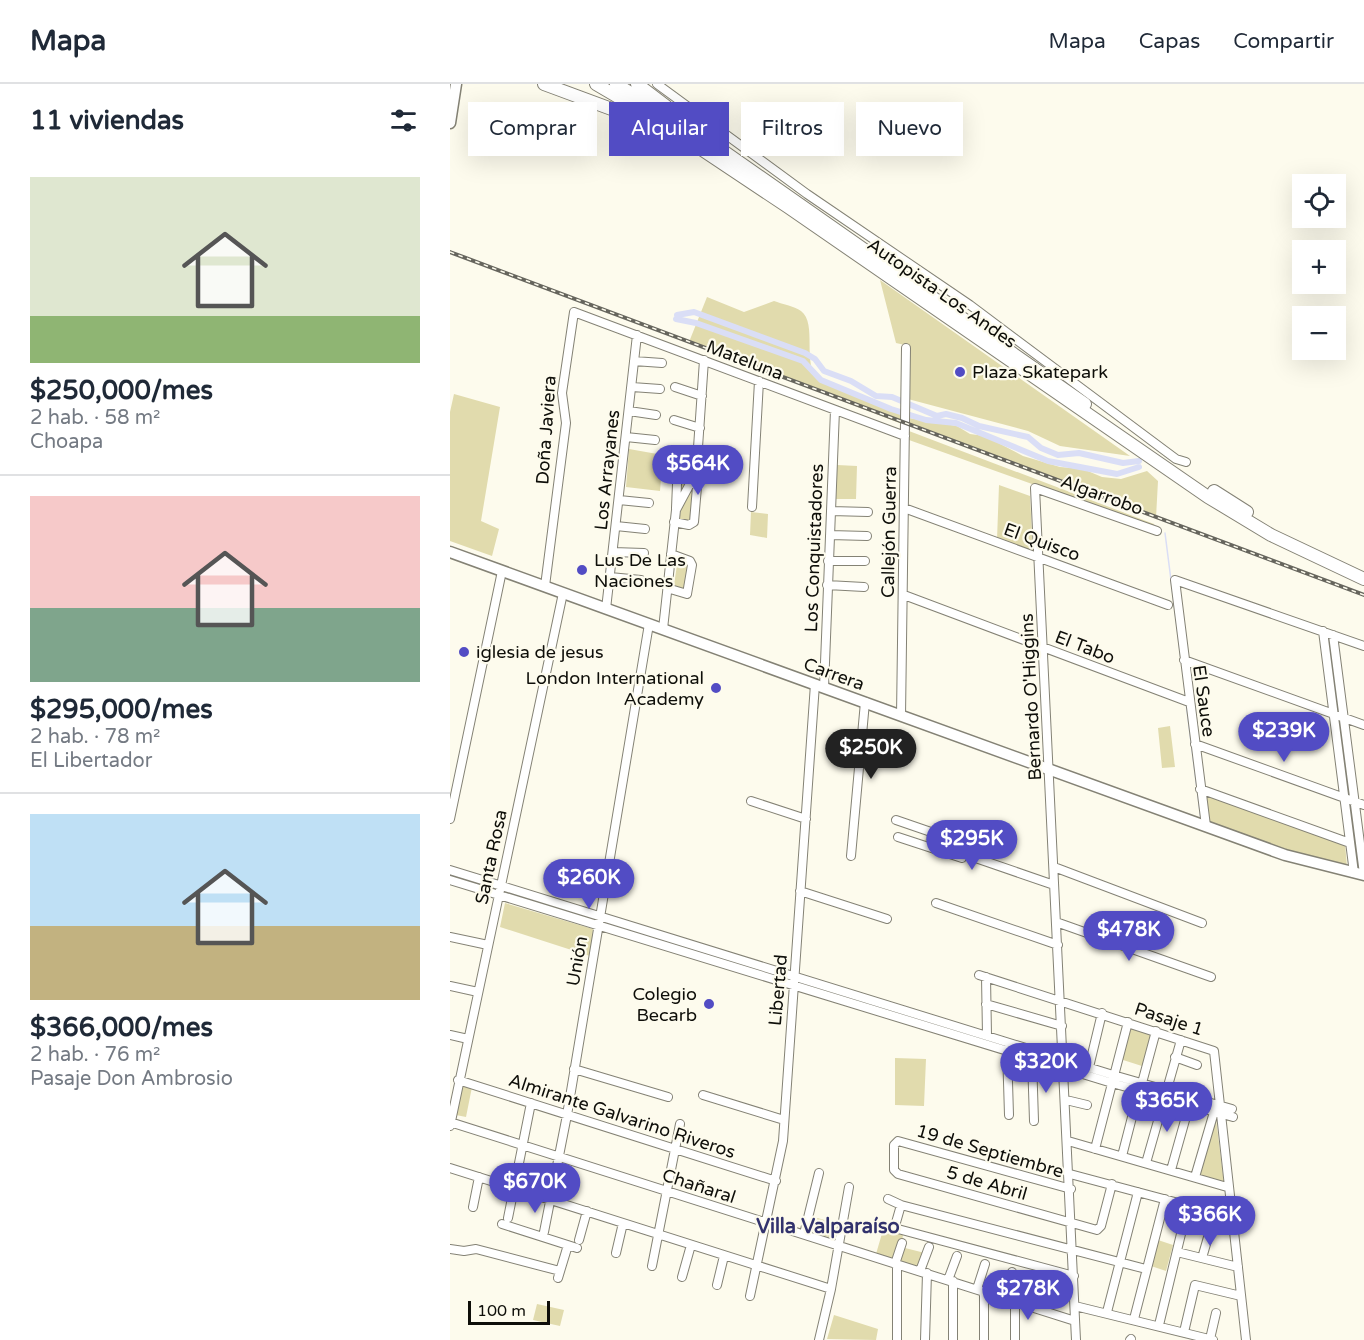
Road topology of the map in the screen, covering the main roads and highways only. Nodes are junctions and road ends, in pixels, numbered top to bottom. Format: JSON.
{"nodes":[{"id":1,"x":456,"y":84,"type":"edge"},
{"id":2,"x":544,"y":84,"type":"edge"},
{"id":3,"x":596,"y":84,"type":"edge"},
{"id":4,"x":616,"y":84,"type":"edge"},
{"id":5,"x":637,"y":84,"type":"edge"},
{"id":6,"x":625,"y":102,"type":"edge"},
{"id":7,"x":645,"y":102,"type":"edge"},
{"id":8,"x":660,"y":102,"type":"edge"},
{"id":9,"x":609,"y":109,"type":"edge"},
{"id":10,"x":450,"y":123,"type":"edge"},
{"id":11,"x":729,"y":155,"type":"edge"},
{"id":12,"x":711,"y":156,"type":"edge"},
{"id":13,"x":450,"y":552,"type":"edge"},
{"id":14,"x":1364,"y":570,"type":"edge"},
{"id":15,"x":1364,"y":579,"type":"edge"},
{"id":16,"x":1360,"y":874,"type":"edge"}],
"edges":[{"from":1,"to":10,"type":"main road"},
{"from":2,"to":9,"type":"highway"},
{"from":3,"to":6,"type":"highway","name":"Autopista Los Andes"},
{"from":4,"to":7,"type":"highway","name":"Autopista Los Andes"},
{"from":5,"to":8,"type":"highway"},
{"from":11,"to":14,"type":"highway","name":"Autopista Los Andes"},
{"from":12,"to":15,"type":"highway","name":"Autopista Los Andes"},
{"from":13,"to":16,"type":"main road","name":"Carrera"}]}
